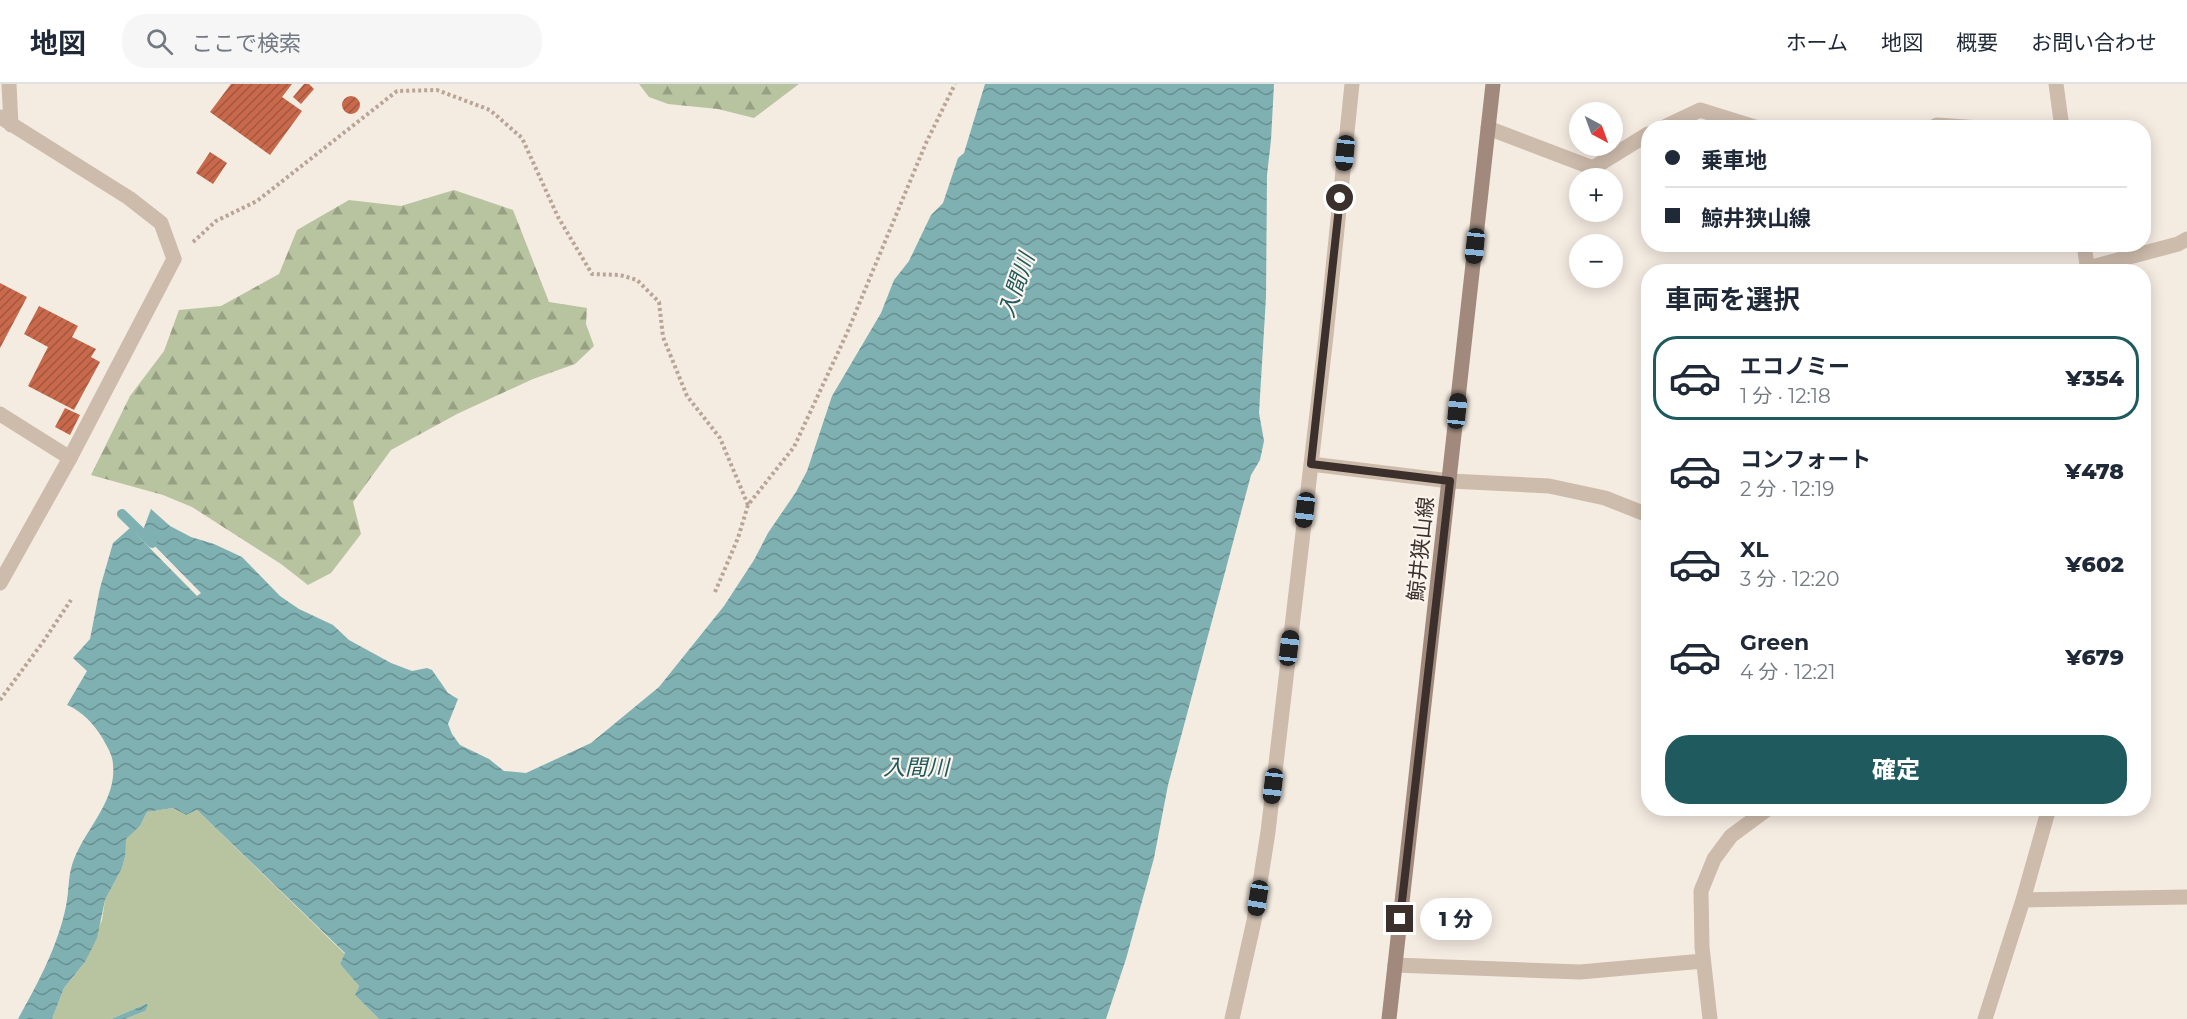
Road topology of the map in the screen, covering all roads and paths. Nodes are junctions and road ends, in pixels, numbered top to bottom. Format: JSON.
{"nodes":[{"id":1,"x":9,"y":84,"type":"edge"},
{"id":2,"x":955,"y":84,"type":"edge"},
{"id":3,"x":1352,"y":84,"type":"edge"},
{"id":4,"x":1492,"y":84,"type":"edge"},
{"id":5,"x":2056,"y":84,"type":"edge"},
{"id":6,"x":1679,"y":120,"type":"edge"},
{"id":7,"x":1732,"y":120,"type":"edge"},
{"id":8,"x":2061,"y":120,"type":"edge"},
{"id":9,"x":6,"y":121,"type":"edge"},
{"id":10,"x":1488,"y":128,"type":"junction"},
{"id":11,"x":1641,"y":138,"type":"edge"},
{"id":12,"x":2187,"y":239,"type":"edge"},
{"id":13,"x":2150,"y":252,"type":"edge"},
{"id":14,"x":2151,"y":252,"type":"edge"},
{"id":15,"x":174,"y":259,"type":"junction"},
{"id":16,"x":2109,"y":264,"type":"edge"},
{"id":17,"x":0,"y":414,"type":"edge"},
{"id":18,"x":70,"y":458,"type":"junction"},
{"id":19,"x":1311,"y":464,"type":"junction"},
{"id":20,"x":1450,"y":481,"type":"junction"},
{"id":21,"x":748,"y":505,"type":"junction"},
{"id":22,"x":1641,"y":512,"type":"edge"},
{"id":23,"x":0,"y":583,"type":"edge"},
{"id":24,"x":715,"y":592,"type":"dead end"},
{"id":25,"x":71,"y":600,"type":"dead end"},
{"id":26,"x":0,"y":700,"type":"edge"},
{"id":27,"x":1758,"y":816,"type":"edge"},
{"id":28,"x":2047,"y":816,"type":"edge"},
{"id":29,"x":2187,"y":897,"type":"edge"},
{"id":30,"x":2023,"y":900,"type":"junction"},
{"id":31,"x":1703,"y":961,"type":"junction"},
{"id":32,"x":1395,"y":965,"type":"junction"},
{"id":33,"x":1232,"y":1019,"type":"edge"},
{"id":34,"x":1389,"y":1019,"type":"edge"},
{"id":35,"x":1710,"y":1019,"type":"edge"},
{"id":36,"x":1985,"y":1019,"type":"edge"}],
"edges":[{"from":1,"to":9,"type":"street"},
{"from":2,"to":21,"type":"path"},
{"from":3,"to":19,"type":"street"},
{"from":4,"to":10,"type":"main road","name":"鯨井狭山線"},
{"from":5,"to":8,"type":"street"},
{"from":6,"to":7,"type":"street"},
{"from":9,"to":15,"type":"street"},
{"from":10,"to":11,"type":"street"},
{"from":10,"to":20,"type":"main road","name":"鯨井狭山線"},
{"from":12,"to":14,"type":"street"},
{"from":13,"to":16,"type":"street"},
{"from":15,"to":18,"type":"street"},
{"from":15,"to":21,"type":"path"},
{"from":17,"to":18,"type":"street"},
{"from":18,"to":23,"type":"street"},
{"from":19,"to":20,"type":"street"},
{"from":19,"to":33,"type":"street"},
{"from":20,"to":22,"type":"street"},
{"from":20,"to":32,"type":"main road","name":"鯨井狭山線"},
{"from":21,"to":24,"type":"path"},
{"from":25,"to":26,"type":"path"},
{"from":27,"to":31,"type":"street"},
{"from":28,"to":30,"type":"street"},
{"from":29,"to":30,"type":"street"},
{"from":30,"to":36,"type":"street"},
{"from":31,"to":32,"type":"street"},
{"from":31,"to":35,"type":"street"},
{"from":32,"to":34,"type":"main road","name":"鯨井狭山線"}]}
